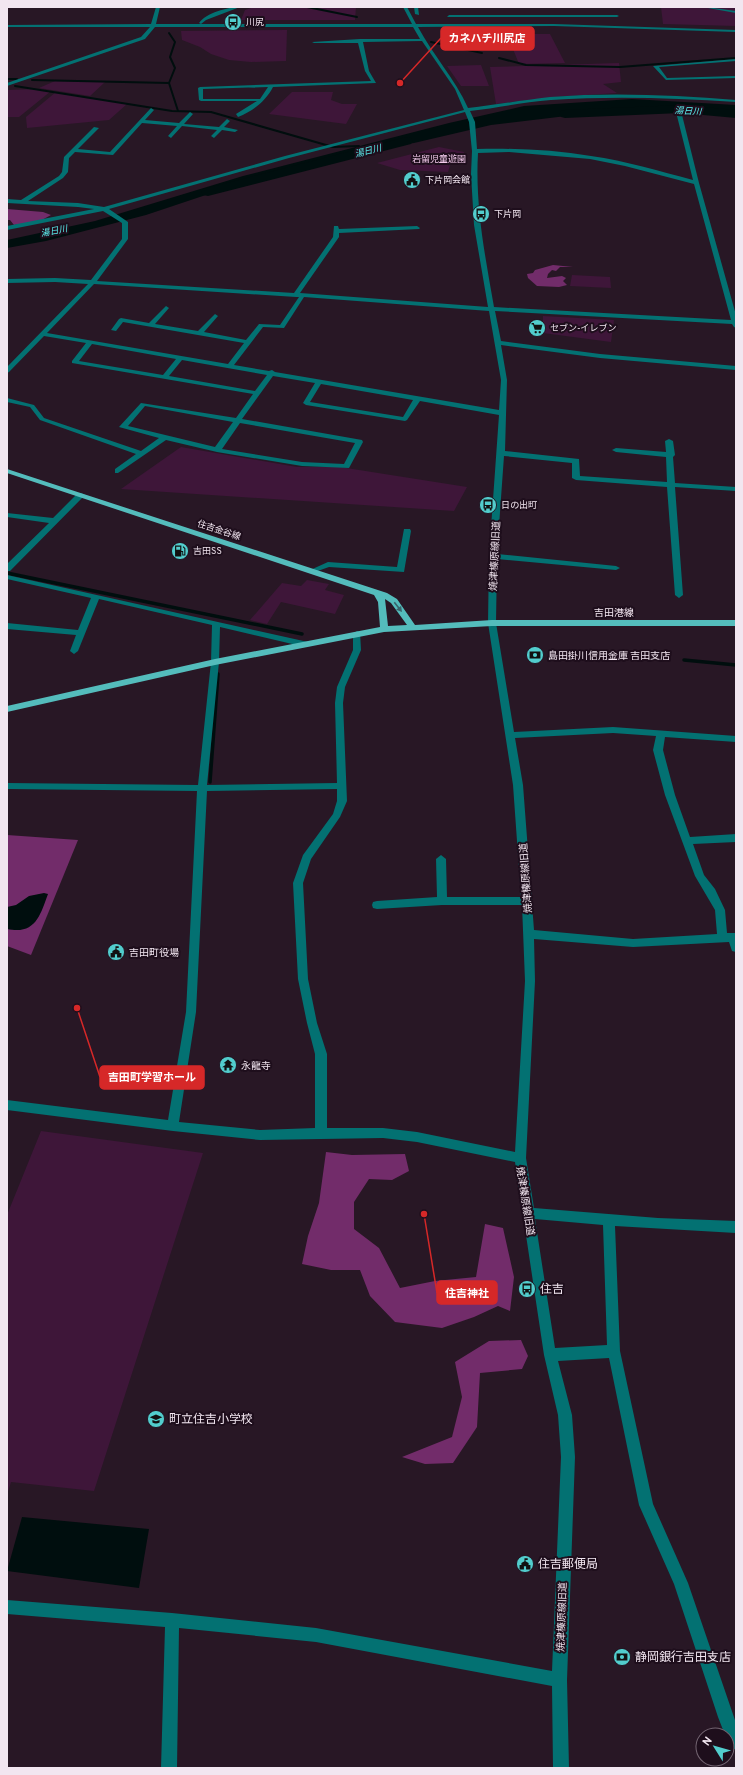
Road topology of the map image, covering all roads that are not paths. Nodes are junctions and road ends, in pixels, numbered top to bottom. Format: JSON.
{"nodes":[{"id":1,"x":158,"y":7,"type":"edge"},
{"id":2,"x":238,"y":7,"type":"edge"},
{"id":3,"x":405,"y":7,"type":"edge"},
{"id":4,"x":416,"y":7,"type":"edge"},
{"id":5,"x":708,"y":7,"type":"edge"},
{"id":6,"x":736,"y":12,"type":"edge"},
{"id":7,"x":417,"y":14,"type":"dead end"},
{"id":8,"x":551,"y":14,"type":"junction"},
{"id":9,"x":201,"y":23,"type":"junction"},
{"id":10,"x":7,"y":24,"type":"edge"},
{"id":11,"x":153,"y":24,"type":"junction"},
{"id":12,"x":451,"y":24,"type":"junction"},
{"id":13,"x":415,"y":25,"type":"junction"},
{"id":14,"x":554,"y":25,"type":"junction"},
{"id":15,"x":624,"y":27,"type":"junction"},
{"id":16,"x":736,"y":28,"type":"edge"},
{"id":17,"x":736,"y":31,"type":"edge"},
{"id":18,"x":360,"y":40,"type":"junction"},
{"id":19,"x":423,"y":40,"type":"junction"},
{"id":20,"x":314,"y":42,"type":"dead end"},
{"id":21,"x":736,"y":60,"type":"edge"},
{"id":22,"x":736,"y":77,"type":"edge"},
{"id":23,"x":7,"y":85,"type":"edge"},
{"id":24,"x":271,"y":87,"type":"junction"},
{"id":25,"x":262,"y":100,"type":"junction"},
{"id":26,"x":736,"y":101,"type":"edge"},
{"id":27,"x":151,"y":110,"type":"dead end"},
{"id":28,"x":468,"y":111,"type":"junction"},
{"id":29,"x":190,"y":114,"type":"dead end"},
{"id":30,"x":238,"y":115,"type":"dead end"},
{"id":31,"x":680,"y":116,"type":"dead end"},
{"id":32,"x":141,"y":121,"type":"junction"},
{"id":33,"x":227,"y":121,"type":"dead end"},
{"id":34,"x":180,"y":125,"type":"junction"},
{"id":35,"x":96,"y":128,"type":"dead end"},
{"id":36,"x":220,"y":129,"type":"junction"},
{"id":37,"x":234,"y":130,"type":"dead end"},
{"id":38,"x":171,"y":136,"type":"dead end"},
{"id":39,"x":214,"y":136,"type":"dead end"},
{"id":40,"x":73,"y":150,"type":"junction"},
{"id":41,"x":475,"y":151,"type":"junction"},
{"id":42,"x":696,"y":183,"type":"junction"},
{"id":43,"x":7,"y":200,"type":"edge"},
{"id":44,"x":22,"y":202,"type":"junction"},
{"id":45,"x":104,"y":209,"type":"junction"},
{"id":46,"x":7,"y":228,"type":"edge"},
{"id":47,"x":417,"y":228,"type":"dead end"},
{"id":48,"x":7,"y":281,"type":"edge"},
{"id":49,"x":92,"y":283,"type":"junction"},
{"id":50,"x":299,"y":295,"type":"junction"},
{"id":51,"x":166,"y":308,"type":"dead end"},
{"id":52,"x":492,"y":309,"type":"junction"},
{"id":53,"x":215,"y":316,"type":"dead end"},
{"id":54,"x":735,"y":323,"type":"edge"},
{"id":55,"x":151,"y":325,"type":"junction"},
{"id":56,"x":114,"y":330,"type":"dead end"},
{"id":57,"x":200,"y":333,"type":"junction"},
{"id":58,"x":43,"y":334,"type":"junction"},
{"id":59,"x":91,"y":342,"type":"junction"},
{"id":60,"x":248,"y":342,"type":"junction"},
{"id":61,"x":497,"y":344,"type":"junction"},
{"id":62,"x":181,"y":357,"type":"junction"},
{"id":63,"x":230,"y":365,"type":"junction"},
{"id":64,"x":736,"y":368,"type":"edge"},
{"id":65,"x":7,"y":371,"type":"edge"},
{"id":66,"x":272,"y":372,"type":"junction"},
{"id":67,"x":164,"y":378,"type":"junction"},
{"id":68,"x":319,"y":380,"type":"junction"},
{"id":69,"x":256,"y":394,"type":"junction"},
{"id":70,"x":418,"y":398,"type":"junction"},
{"id":71,"x":7,"y":400,"type":"edge"},
{"id":72,"x":502,"y":413,"type":"junction"},
{"id":73,"x":237,"y":421,"type":"junction"},
{"id":74,"x":164,"y":438,"type":"junction"},
{"id":75,"x":669,"y":441,"type":"dead end"},
{"id":76,"x":217,"y":450,"type":"junction"},
{"id":77,"x":616,"y":450,"type":"dead end"},
{"id":78,"x":501,"y":453,"type":"junction"},
{"id":79,"x":142,"y":454,"type":"junction"},
{"id":80,"x":671,"y":455,"type":"junction"},
{"id":81,"x":118,"y":470,"type":"dead end"},
{"id":82,"x":7,"y":471,"type":"edge"},
{"id":83,"x":671,"y":485,"type":"junction"},
{"id":84,"x":736,"y":489,"type":"edge"},
{"id":85,"x":81,"y":495,"type":"junction"},
{"id":86,"x":7,"y":515,"type":"edge"},
{"id":87,"x":55,"y":521,"type":"junction"},
{"id":88,"x":407,"y":531,"type":"dead end"},
{"id":89,"x":493,"y":556,"type":"junction"},
{"id":90,"x":9,"y":566,"type":"edge"},
{"id":91,"x":616,"y":568,"type":"dead end"},
{"id":92,"x":312,"y":571,"type":"junction"},
{"id":93,"x":7,"y":577,"type":"edge"},
{"id":94,"x":378,"y":594,"type":"junction"},
{"id":95,"x":678,"y":595,"type":"dead end"},
{"id":96,"x":96,"y":596,"type":"junction"},
{"id":97,"x":216,"y":623,"type":"junction"},
{"id":98,"x":492,"y":623,"type":"junction"},
{"id":99,"x":736,"y":623,"type":"edge"},
{"id":100,"x":7,"y":626,"type":"edge"},
{"id":101,"x":412,"y":626,"type":"junction"},
{"id":102,"x":384,"y":629,"type":"junction"},
{"id":103,"x":81,"y":633,"type":"junction"},
{"id":104,"x":357,"y":634,"type":"junction"},
{"id":105,"x":305,"y":644,"type":"junction"},
{"id":106,"x":74,"y":651,"type":"dead end"},
{"id":107,"x":214,"y":662,"type":"junction"},
{"id":108,"x":7,"y":709,"type":"edge"},
{"id":109,"x":511,"y":734,"type":"junction"},
{"id":110,"x":661,"y":734,"type":"junction"},
{"id":111,"x":736,"y":739,"type":"edge"},
{"id":112,"x":7,"y":786,"type":"edge"},
{"id":113,"x":341,"y":786,"type":"junction"},
{"id":114,"x":202,"y":788,"type":"junction"},
{"id":115,"x":736,"y":838,"type":"edge"},
{"id":116,"x":687,"y":841,"type":"junction"},
{"id":117,"x":441,"y":859,"type":"dead end"},
{"id":118,"x":442,"y":901,"type":"junction"},
{"id":119,"x":526,"y":901,"type":"junction"},
{"id":120,"x":377,"y":905,"type":"dead end"},
{"id":121,"x":529,"y":934,"type":"junction"},
{"id":122,"x":730,"y":937,"type":"edge"},
{"id":123,"x":736,"y":948,"type":"edge"},
{"id":124,"x":7,"y":1105,"type":"edge"},
{"id":125,"x":173,"y":1126,"type":"junction"},
{"id":126,"x":321,"y":1133,"type":"junction"},
{"id":127,"x":520,"y":1158,"type":"junction"},
{"id":128,"x":528,"y":1213,"type":"junction"},
{"id":129,"x":609,"y":1220,"type":"junction"},
{"id":130,"x":736,"y":1227,"type":"edge"},
{"id":131,"x":614,"y":1351,"type":"junction"},
{"id":132,"x":550,"y":1356,"type":"junction"},
{"id":133,"x":7,"y":1607,"type":"edge"},
{"id":134,"x":172,"y":1620,"type":"junction"},
{"id":135,"x":559,"y":1680,"type":"junction"},
{"id":136,"x":736,"y":1742,"type":"edge"},
{"id":137,"x":169,"y":1768,"type":"edge"},
{"id":138,"x":561,"y":1768,"type":"edge"}],
"edges":[{"from":1,"to":11,"type":"street"},
{"from":2,"to":9,"type":"street"},
{"from":3,"to":13,"type":"street","name":"焼津榛原線旧道"},
{"from":4,"to":7,"type":"street"},
{"from":5,"to":6,"type":"street"},
{"from":8,"to":12,"type":"street"},
{"from":8,"to":14,"type":"street"},
{"from":8,"to":15,"type":"street"},
{"from":9,"to":11,"type":"street"},
{"from":9,"to":13,"type":"street"},
{"from":10,"to":11,"type":"street"},
{"from":11,"to":13,"type":"street"},
{"from":11,"to":23,"type":"street"},
{"from":12,"to":13,"type":"street"},
{"from":12,"to":14,"type":"street"},
{"from":13,"to":19,"type":"street","name":"焼津榛原線旧道"},
{"from":14,"to":15,"type":"street"},
{"from":15,"to":16,"type":"street"},
{"from":15,"to":17,"type":"street"},
{"from":18,"to":19,"type":"street"},
{"from":18,"to":20,"type":"street"},
{"from":18,"to":24,"type":"street"},
{"from":19,"to":28,"type":"street","name":"焼津榛原線旧道"},
{"from":21,"to":22,"type":"street"},
{"from":24,"to":25,"type":"street"},
{"from":24,"to":25,"type":"street"},
{"from":25,"to":30,"type":"street"},
{"from":26,"to":28,"type":"street"},
{"from":27,"to":32,"type":"street"},
{"from":28,"to":41,"type":"street","name":"焼津榛原線旧道"},
{"from":28,"to":45,"type":"street"},
{"from":29,"to":34,"type":"street"},
{"from":31,"to":42,"type":"street"},
{"from":32,"to":34,"type":"street"},
{"from":32,"to":40,"type":"street"},
{"from":33,"to":36,"type":"street"},
{"from":34,"to":36,"type":"street"},
{"from":34,"to":38,"type":"street"},
{"from":35,"to":40,"type":"street"},
{"from":36,"to":37,"type":"street"},
{"from":36,"to":39,"type":"street"},
{"from":40,"to":44,"type":"street"},
{"from":41,"to":42,"type":"street"},
{"from":41,"to":52,"type":"street","name":"焼津榛原線旧道"},
{"from":42,"to":54,"type":"street"},
{"from":43,"to":44,"type":"street"},
{"from":44,"to":45,"type":"street"},
{"from":45,"to":46,"type":"street"},
{"from":45,"to":49,"type":"street"},
{"from":47,"to":50,"type":"street"},
{"from":48,"to":49,"type":"street"},
{"from":49,"to":50,"type":"street"},
{"from":49,"to":58,"type":"street"},
{"from":50,"to":52,"type":"street"},
{"from":50,"to":60,"type":"street"},
{"from":51,"to":55,"type":"street"},
{"from":52,"to":54,"type":"street"},
{"from":52,"to":61,"type":"street","name":"焼津榛原線旧道"},
{"from":53,"to":57,"type":"street"},
{"from":55,"to":56,"type":"street"},
{"from":55,"to":57,"type":"street"},
{"from":57,"to":60,"type":"street"},
{"from":58,"to":59,"type":"street"},
{"from":58,"to":65,"type":"street"},
{"from":59,"to":62,"type":"street"},
{"from":59,"to":67,"type":"street"},
{"from":60,"to":63,"type":"street"},
{"from":61,"to":64,"type":"street"},
{"from":61,"to":72,"type":"street","name":"焼津榛原線旧道"},
{"from":62,"to":63,"type":"street"},
{"from":62,"to":67,"type":"street"},
{"from":63,"to":66,"type":"street"},
{"from":66,"to":68,"type":"street"},
{"from":66,"to":69,"type":"street"},
{"from":67,"to":69,"type":"street"},
{"from":68,"to":70,"type":"street"},
{"from":68,"to":70,"type":"street"},
{"from":69,"to":73,"type":"street"},
{"from":70,"to":72,"type":"street"},
{"from":71,"to":79,"type":"street"},
{"from":72,"to":78,"type":"street","name":"焼津榛原線旧道"},
{"from":73,"to":74,"type":"street"},
{"from":73,"to":76,"type":"street"},
{"from":73,"to":76,"type":"street"},
{"from":74,"to":76,"type":"street"},
{"from":74,"to":79,"type":"street"},
{"from":75,"to":80,"type":"street"},
{"from":77,"to":80,"type":"street"},
{"from":78,"to":83,"type":"street"},
{"from":78,"to":89,"type":"street","name":"焼津榛原線旧道"},
{"from":79,"to":81,"type":"street"},
{"from":80,"to":83,"type":"street"},
{"from":82,"to":85,"type":"main road","name":"住吉金谷線"},
{"from":83,"to":84,"type":"street"},
{"from":83,"to":95,"type":"street"},
{"from":85,"to":87,"type":"street"},
{"from":85,"to":92,"type":"main road","name":"住吉金谷線"},
{"from":86,"to":87,"type":"street"},
{"from":87,"to":90,"type":"street"},
{"from":88,"to":92,"type":"street"},
{"from":89,"to":91,"type":"street"},
{"from":89,"to":98,"type":"street","name":"焼津榛原線旧道"},
{"from":92,"to":94,"type":"main road","name":"住吉金谷線"},
{"from":93,"to":96,"type":"street"},
{"from":94,"to":101,"type":"main road","name":"住吉金谷線","one_way":true},
{"from":94,"to":102,"type":"main road"},
{"from":96,"to":97,"type":"street"},
{"from":96,"to":103,"type":"street"},
{"from":97,"to":105,"type":"street"},
{"from":97,"to":107,"type":"street"},
{"from":98,"to":99,"type":"main road","name":"吉田港線"},
{"from":98,"to":101,"type":"main road"},
{"from":98,"to":109,"type":"street","name":"焼津榛原線旧道"},
{"from":100,"to":103,"type":"street"},
{"from":101,"to":102,"type":"main road"},
{"from":102,"to":104,"type":"main road"},
{"from":103,"to":106,"type":"street"},
{"from":104,"to":105,"type":"main road"},
{"from":104,"to":113,"type":"street"},
{"from":105,"to":107,"type":"main road"},
{"from":107,"to":108,"type":"main road"},
{"from":107,"to":114,"type":"street"},
{"from":109,"to":110,"type":"street"},
{"from":109,"to":119,"type":"street","name":"焼津榛原線旧道"},
{"from":110,"to":111,"type":"street"},
{"from":110,"to":116,"type":"street"},
{"from":112,"to":114,"type":"street"},
{"from":113,"to":114,"type":"street"},
{"from":113,"to":126,"type":"street"},
{"from":114,"to":125,"type":"street"},
{"from":115,"to":116,"type":"street"},
{"from":116,"to":122,"type":"street"},
{"from":117,"to":118,"type":"street"},
{"from":118,"to":119,"type":"street"},
{"from":118,"to":120,"type":"street"},
{"from":119,"to":121,"type":"street","name":"焼津榛原線旧道"},
{"from":121,"to":122,"type":"street"},
{"from":121,"to":127,"type":"street","name":"焼津榛原線旧道"},
{"from":122,"to":123,"type":"street"},
{"from":124,"to":125,"type":"street"},
{"from":125,"to":126,"type":"street"},
{"from":126,"to":127,"type":"street"},
{"from":127,"to":128,"type":"street","name":"焼津榛原線旧道"},
{"from":128,"to":129,"type":"street"},
{"from":128,"to":132,"type":"street","name":"焼津榛原線旧道"},
{"from":129,"to":130,"type":"street"},
{"from":129,"to":131,"type":"street"},
{"from":131,"to":132,"type":"street"},
{"from":131,"to":136,"type":"street"},
{"from":132,"to":135,"type":"street","name":"焼津榛原線旧道"},
{"from":133,"to":134,"type":"street"},
{"from":134,"to":135,"type":"street"},
{"from":134,"to":137,"type":"street"},
{"from":135,"to":138,"type":"street","name":"焼津榛原線旧道"}]}
